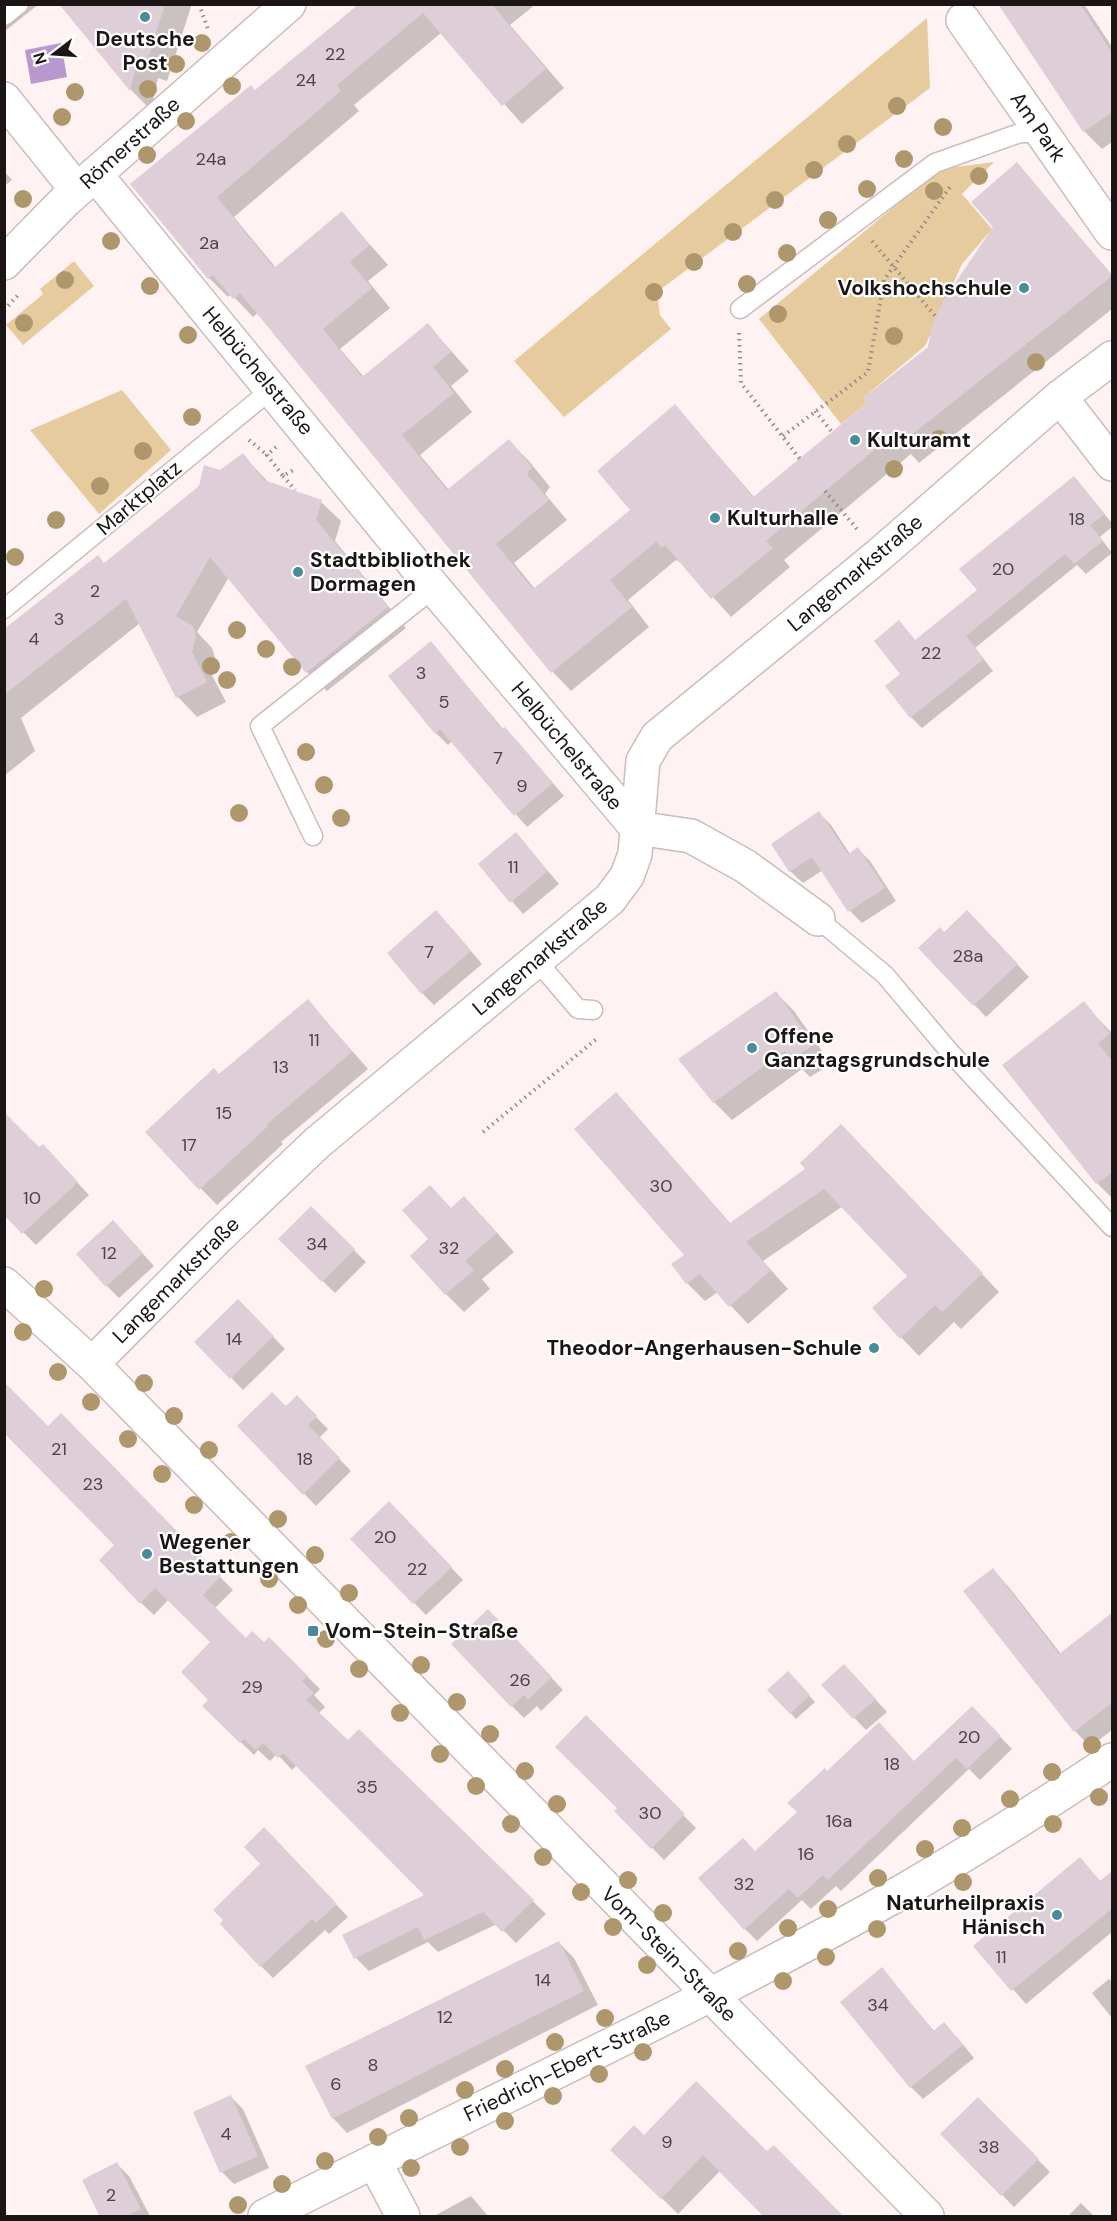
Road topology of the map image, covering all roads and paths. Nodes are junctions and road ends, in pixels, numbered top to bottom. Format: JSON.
{"nodes":[{"id":1,"x":19,"y":4,"type":"edge"},
{"id":2,"x":289,"y":4,"type":"edge"},
{"id":3,"x":4,"y":16,"type":"edge"},
{"id":4,"x":963,"y":20,"type":"dead end"},
{"id":5,"x":4,"y":99,"type":"edge"},
{"id":6,"x":1042,"y":133,"type":"junction"},
{"id":7,"x":966,"y":151,"type":"junction"},
{"id":8,"x":86,"y":182,"type":"junction"},
{"id":9,"x":1113,"y":233,"type":"edge"},
{"id":10,"x":4,"y":263,"type":"edge"},
{"id":11,"x":894,"y":266,"type":"junction"},
{"id":12,"x":740,"y":309,"type":"joint"},
{"id":13,"x":936,"y":317,"type":"dead end"},
{"id":14,"x":1113,"y":358,"type":"edge"},
{"id":15,"x":273,"y":388,"type":"junction"},
{"id":16,"x":1060,"y":397,"type":"junction"},
{"id":17,"x":246,"y":409,"type":"junction"},
{"id":18,"x":815,"y":411,"type":"junction"},
{"id":19,"x":832,"y":432,"type":"dead end"},
{"id":20,"x":783,"y":436,"type":"junction"},
{"id":21,"x":245,"y":438,"type":"dead end"},
{"id":22,"x":267,"y":455,"type":"junction"},
{"id":23,"x":800,"y":459,"type":"dead end"},
{"id":24,"x":1113,"y":464,"type":"edge"},
{"id":25,"x":294,"y":470,"type":"dead end"},
{"id":26,"x":283,"y":476,"type":"junction"},
{"id":27,"x":295,"y":490,"type":"dead end"},
{"id":28,"x":825,"y":491,"type":"dead end"},
{"id":29,"x":879,"y":555,"type":"junction"},
{"id":30,"x":434,"y":588,"type":"junction"},
{"id":31,"x":4,"y":609,"type":"edge"},
{"id":32,"x":637,"y":828,"type":"junction"},
{"id":33,"x":313,"y":836,"type":"dead end"},
{"id":34,"x":818,"y":919,"type":"joint"},
{"id":35,"x":537,"y":961,"type":"junction"},
{"id":36,"x":593,"y":1010,"type":"dead end"},
{"id":37,"x":604,"y":1032,"type":"dead end"},
{"id":38,"x":483,"y":1132,"type":"dead end"},
{"id":39,"x":1113,"y":1227,"type":"edge"},
{"id":40,"x":4,"y":1284,"type":"edge"},
{"id":41,"x":92,"y":1364,"type":"junction"},
{"id":42,"x":1113,"y":1760,"type":"edge"},
{"id":43,"x":710,"y":1995,"type":"junction"},
{"id":44,"x":374,"y":2161,"type":"junction"},
{"id":45,"x":265,"y":2217,"type":"edge"},
{"id":46,"x":403,"y":2217,"type":"edge"},
{"id":47,"x":927,"y":2217,"type":"edge"}],
"edges":[{"from":1,"to":3,"type":"lane"},
{"from":2,"to":8,"type":"street","name":"Römerstraße"},
{"from":4,"to":6,"type":"street","name":"Am Park"},
{"from":5,"to":8,"type":"street","name":"Helbüchelstraße"},
{"from":6,"to":7,"type":"lane"},
{"from":6,"to":9,"type":"street","name":"Am Park"},
{"from":7,"to":11,"type":"path"},
{"from":7,"to":12,"type":"lane"},
{"from":8,"to":10,"type":"street","name":"Römerstraße"},
{"from":8,"to":15,"type":"street","name":"Helbüchelstraße"},
{"from":11,"to":13,"type":"path"},
{"from":11,"to":18,"type":"path"},
{"from":12,"to":20,"type":"path"},
{"from":14,"to":16,"type":"street","name":"Langemarkstraße"},
{"from":15,"to":17,"type":"lane","name":"Marktplatz"},
{"from":15,"to":30,"type":"street","name":"Helbüchelstraße"},
{"from":16,"to":24,"type":"street"},
{"from":16,"to":29,"type":"street","name":"Langemarkstraße"},
{"from":17,"to":22,"type":"path"},
{"from":17,"to":31,"type":"lane","name":"Marktplatz"},
{"from":18,"to":19,"type":"path"},
{"from":18,"to":20,"type":"path"},
{"from":20,"to":23,"type":"path"},
{"from":21,"to":22,"type":"path"},
{"from":22,"to":26,"type":"path"},
{"from":25,"to":26,"type":"path"},
{"from":26,"to":27,"type":"path"},
{"from":28,"to":29,"type":"path"},
{"from":29,"to":32,"type":"street","name":"Langemarkstraße"},
{"from":30,"to":32,"type":"street","name":"Helbüchelstraße"},
{"from":30,"to":33,"type":"lane"},
{"from":32,"to":34,"type":"street","name":"Helbüchelstraße"},
{"from":32,"to":35,"type":"street","name":"Langemarkstraße"},
{"from":34,"to":39,"type":"lane","name":"Helbüchelstraße"},
{"from":35,"to":36,"type":"lane"},
{"from":35,"to":41,"type":"street","name":"Langemarkstraße"},
{"from":37,"to":38,"type":"path"},
{"from":40,"to":41,"type":"street","name":"Vom-Stein-Straße"},
{"from":41,"to":43,"type":"street","name":"Vom-Stein-Straße"},
{"from":42,"to":43,"type":"street","name":"Friedrich-Ebert-Straße"},
{"from":43,"to":44,"type":"street","name":"Friedrich-Ebert-Straße"},
{"from":43,"to":47,"type":"street","name":"Vom-Stein-Straße"},
{"from":44,"to":45,"type":"street","name":"Friedrich-Ebert-Straße"},
{"from":44,"to":46,"type":"street"}]}
